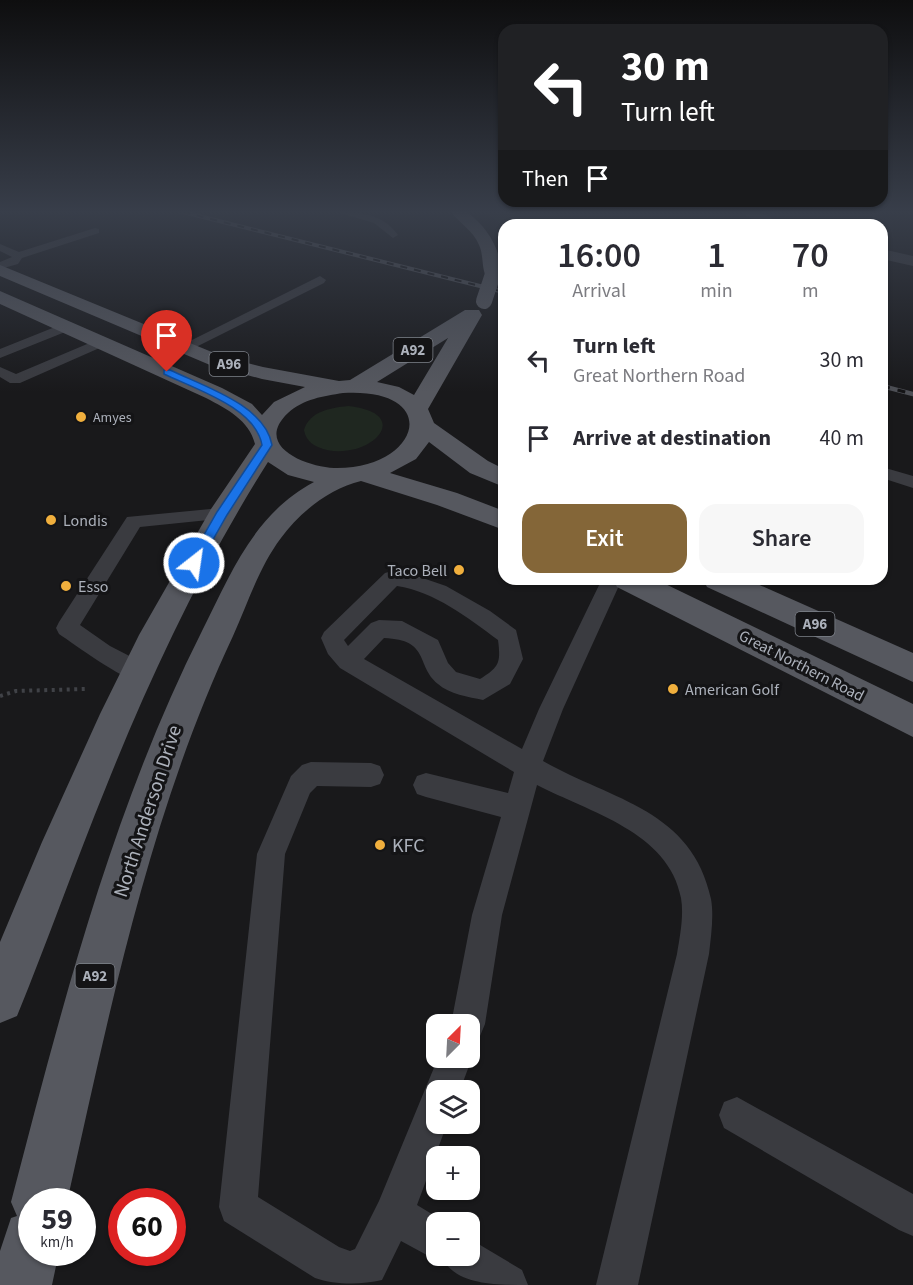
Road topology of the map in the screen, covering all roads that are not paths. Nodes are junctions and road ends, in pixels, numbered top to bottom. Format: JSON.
{"nodes":[{"id":1,"x":9,"y":272,"type":"edge"},
{"id":2,"x":493,"y":272,"type":"edge"},
{"id":3,"x":320,"y":280,"type":"dead end"},
{"id":4,"x":0,"y":297,"type":"edge"},
{"id":5,"x":478,"y":308,"type":"junction"},
{"id":6,"x":65,"y":327,"type":"junction"},
{"id":7,"x":99,"y":343,"type":"junction"},
{"id":8,"x":183,"y":348,"type":"junction"},
{"id":9,"x":0,"y":354,"type":"edge"},
{"id":10,"x":0,"y":371,"type":"edge"},
{"id":11,"x":347,"y":386,"type":"junction"},
{"id":12,"x":420,"y":417,"type":"junction"},
{"id":13,"x":266,"y":439,"type":"junction"},
{"id":14,"x":356,"y":474,"type":"junction"},
{"id":15,"x":888,"y":474,"type":"edge"},
{"id":16,"x":498,"y":476,"type":"edge"},
{"id":17,"x":913,"y":482,"type":"edge"},
{"id":18,"x":221,"y":514,"type":"junction"},
{"id":19,"x":498,"y":519,"type":"edge"},
{"id":20,"x":609,"y":585,"type":"edge"},
{"id":21,"x":641,"y":585,"type":"edge"},
{"id":22,"x":731,"y":585,"type":"edge"},
{"id":23,"x":348,"y":661,"type":"junction"},
{"id":24,"x":913,"y":668,"type":"edge"},
{"id":25,"x":139,"y":672,"type":"junction"},
{"id":26,"x":913,"y":721,"type":"edge"},
{"id":27,"x":529,"y":765,"type":"junction"},
{"id":28,"x":371,"y":775,"type":"dead end"},
{"id":29,"x":426,"y":786,"type":"dead end"},
{"id":30,"x":516,"y":808,"type":"junction"},
{"id":31,"x":0,"y":999,"type":"edge"},
{"id":32,"x":470,"y":1014,"type":"edge"},
{"id":33,"x":737,"y":1115,"type":"dead end"},
{"id":34,"x":426,"y":1130,"type":"edge"},
{"id":35,"x":42,"y":1188,"type":"edge"},
{"id":36,"x":394,"y":1213,"type":"junction"},
{"id":37,"x":913,"y":1216,"type":"edge"},
{"id":38,"x":426,"y":1234,"type":"edge"},
{"id":39,"x":26,"y":1266,"type":"edge"},
{"id":40,"x":477,"y":1266,"type":"edge"},
{"id":41,"x":22,"y":1285,"type":"edge"},
{"id":42,"x":507,"y":1285,"type":"edge"},
{"id":43,"x":617,"y":1285,"type":"edge"}],
"edges":[{"from":1,"to":8,"type":"main road","number":"A96"},
{"from":2,"to":5,"type":"main road","number":"A92","bridge":true},
{"from":3,"to":8,"type":"lane"},
{"from":4,"to":6,"type":"main road","number":"A96"},
{"from":5,"to":11,"type":"main road","number":"A92"},
{"from":5,"to":12,"type":"main road","number":"A92"},
{"from":6,"to":7,"type":"main road","number":"A96"},
{"from":6,"to":9,"type":"lane"},
{"from":7,"to":10,"type":"lane"},
{"from":7,"to":13,"type":"main road","number":"A96"},
{"from":8,"to":11,"type":"main road","number":"A96"},
{"from":11,"to":12,"type":"main road","number":"A92"},
{"from":11,"to":13,"type":"main road","number":"A92"},
{"from":12,"to":14,"type":"main road","number":"A92"},
{"from":12,"to":16,"type":"main road"},
{"from":13,"to":14,"type":"main road","number":"A92"},
{"from":13,"to":18,"type":"main road","number":"A92"},
{"from":14,"to":19,"type":"main road"},
{"from":14,"to":35,"type":"main road","name":"North Anderson Drive","number":"A92"},
{"from":15,"to":17,"type":"lane"},
{"from":18,"to":25,"type":"main road","number":"A92"},
{"from":18,"to":25,"type":"lane"},
{"from":20,"to":27,"type":"lane"},
{"from":21,"to":26,"type":"main road","name":"Great Northern Road","number":"A96"},
{"from":22,"to":24,"type":"main road","number":"A96"},
{"from":23,"to":23,"type":"lane"},
{"from":23,"to":27,"type":"lane"},
{"from":25,"to":31,"type":"main road","number":"A92"},
{"from":27,"to":30,"type":"lane"},
{"from":27,"to":43,"type":"lane"},
{"from":28,"to":36,"type":"lane"},
{"from":29,"to":30,"type":"lane"},
{"from":30,"to":32,"type":"lane"},
{"from":33,"to":37,"type":"lane"},
{"from":34,"to":36,"type":"lane"},
{"from":36,"to":38,"type":"lane"},
{"from":39,"to":41,"type":"main road"},
{"from":40,"to":42,"type":"lane"}]}
